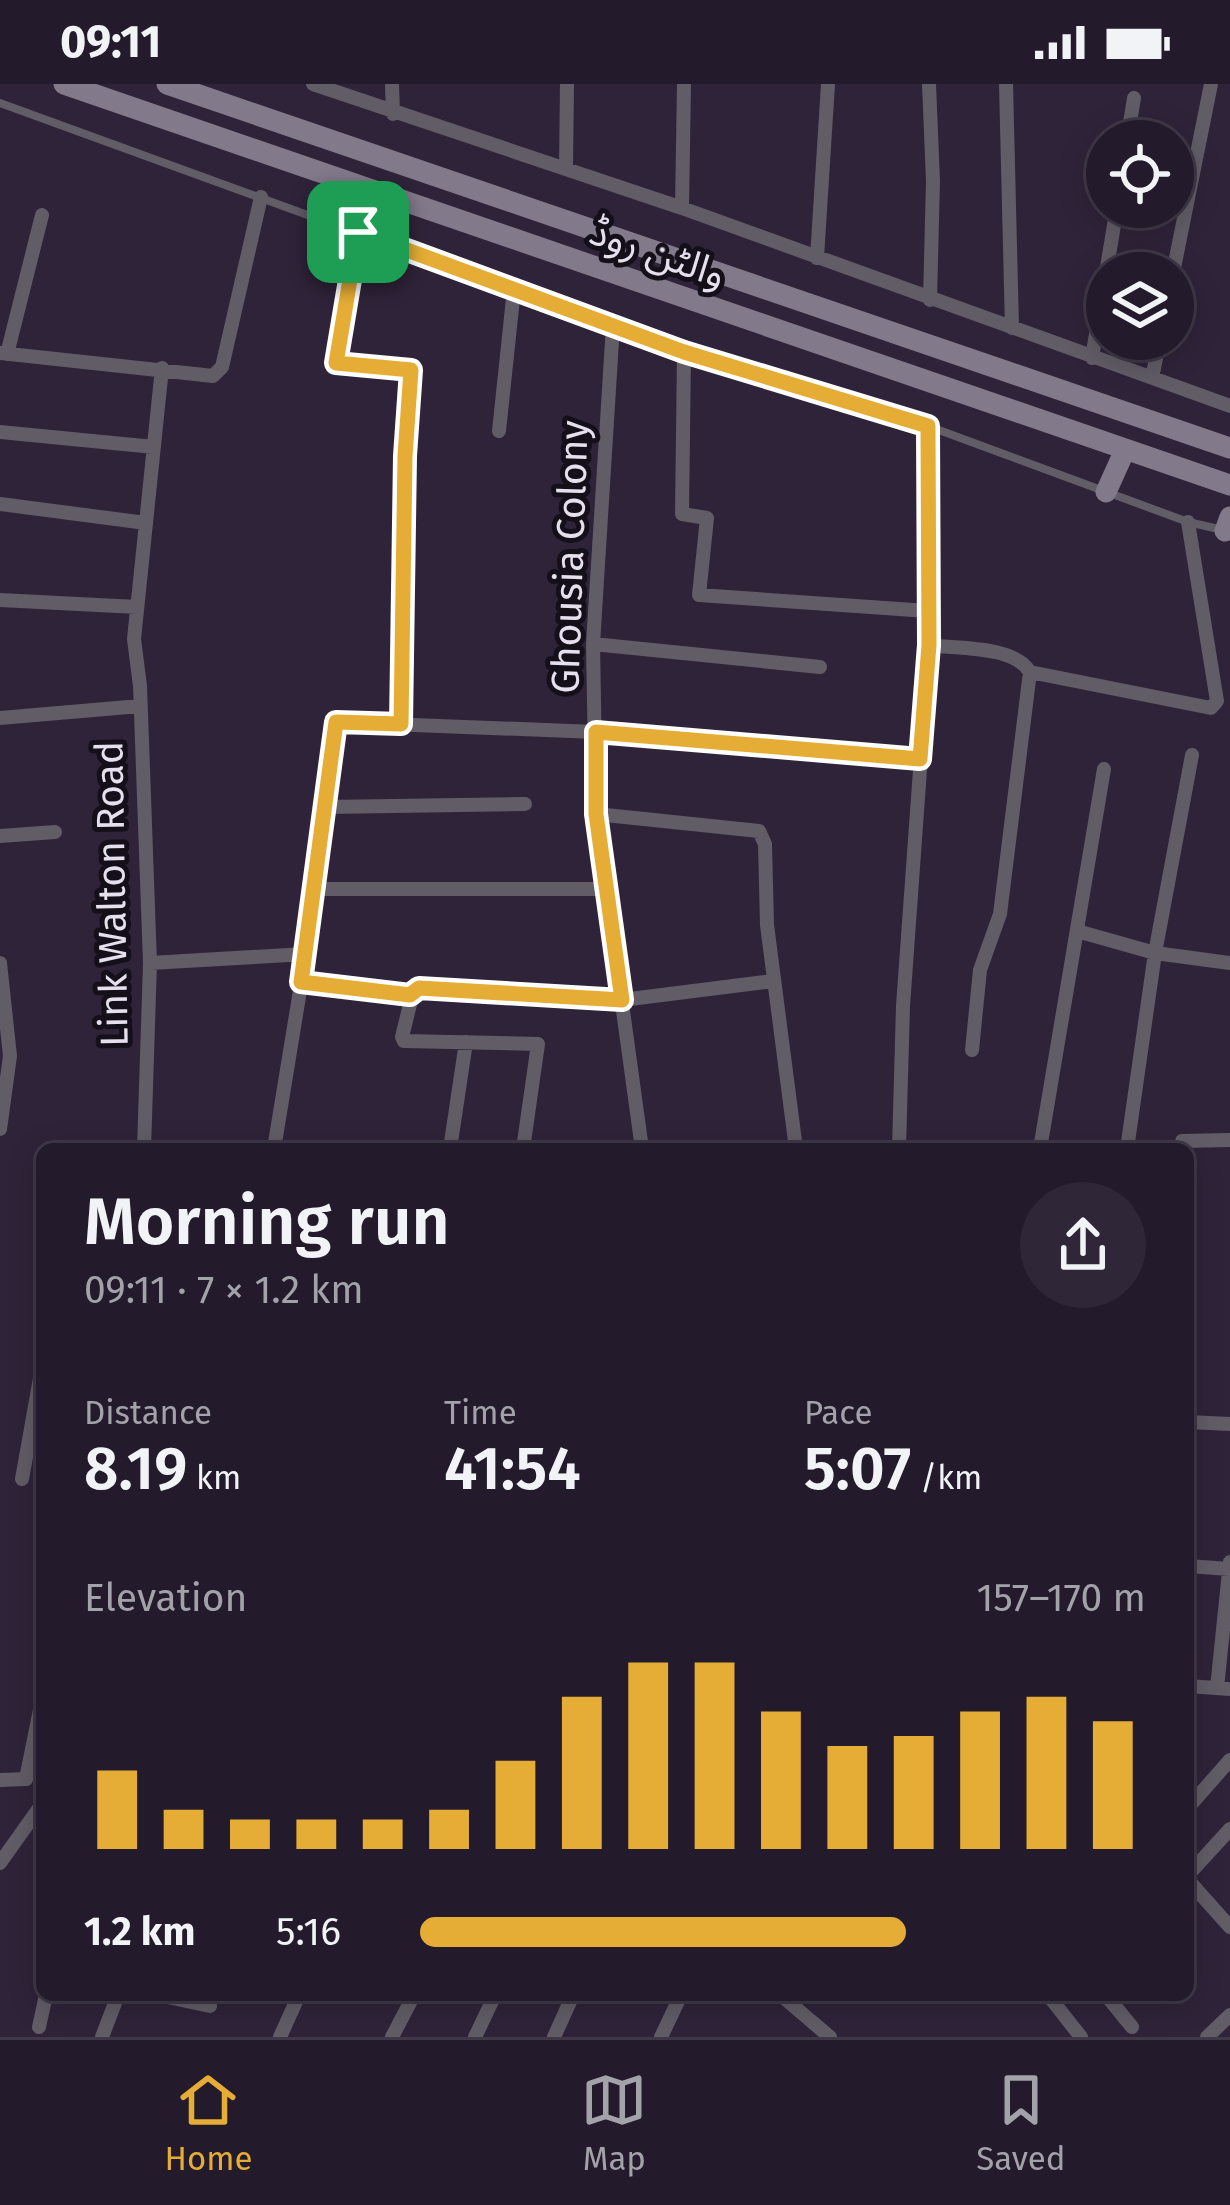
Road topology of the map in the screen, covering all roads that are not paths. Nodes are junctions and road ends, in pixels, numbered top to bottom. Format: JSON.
{"nodes":[{"id":1,"x":64,"y":84,"type":"edge"},
{"id":2,"x":166,"y":84,"type":"edge"},
{"id":3,"x":313,"y":84,"type":"edge"},
{"id":4,"x":392,"y":84,"type":"edge"},
{"id":5,"x":567,"y":84,"type":"edge"},
{"id":6,"x":684,"y":84,"type":"edge"},
{"id":7,"x":827,"y":84,"type":"edge"},
{"id":8,"x":929,"y":84,"type":"edge"},
{"id":9,"x":1006,"y":84,"type":"edge"},
{"id":10,"x":1210,"y":84,"type":"edge"},
{"id":11,"x":1134,"y":98,"type":"dead end"},
{"id":12,"x":0,"y":103,"type":"edge"},
{"id":13,"x":393,"y":114,"type":"junction"},
{"id":14,"x":1130,"y":120,"type":"edge"},
{"id":15,"x":566,"y":168,"type":"junction"},
{"id":16,"x":261,"y":197,"type":"junction"},
{"id":17,"x":682,"y":208,"type":"junction"},
{"id":18,"x":42,"y":215,"type":"dead end"},
{"id":19,"x":358,"y":232,"type":"junction"},
{"id":20,"x":1177,"y":252,"type":"edge"},
{"id":21,"x":817,"y":258,"type":"junction"},
{"id":22,"x":514,"y":290,"type":"junction"},
{"id":23,"x":930,"y":299,"type":"junction"},
{"id":24,"x":613,"y":326,"type":"junction"},
{"id":25,"x":1012,"y":328,"type":"junction"},
{"id":26,"x":684,"y":352,"type":"junction"},
{"id":27,"x":4,"y":353,"type":"edge"},
{"id":28,"x":1086,"y":356,"type":"edge"},
{"id":29,"x":1098,"y":360,"type":"edge"},
{"id":30,"x":1156,"y":360,"type":"edge"},
{"id":31,"x":161,"y":368,"type":"junction"},
{"id":32,"x":1152,"y":378,"type":"junction"},
{"id":33,"x":1230,"y":406,"type":"edge"},
{"id":34,"x":928,"y":426,"type":"junction"},
{"id":35,"x":499,"y":431,"type":"dead end"},
{"id":36,"x":0,"y":432,"type":"edge"},
{"id":37,"x":154,"y":447,"type":"junction"},
{"id":38,"x":1230,"y":448,"type":"edge"},
{"id":39,"x":1125,"y":450,"type":"junction"},
{"id":40,"x":1230,"y":485,"type":"edge"},
{"id":41,"x":1106,"y":492,"type":"junction"},
{"id":42,"x":0,"y":504,"type":"edge"},
{"id":43,"x":1188,"y":522,"type":"junction"},
{"id":44,"x":146,"y":523,"type":"junction"},
{"id":45,"x":1228,"y":527,"type":"edge"},
{"id":46,"x":0,"y":600,"type":"edge"},
{"id":47,"x":137,"y":607,"type":"junction"},
{"id":48,"x":928,"y":611,"type":"junction"},
{"id":49,"x":593,"y":644,"type":"junction"},
{"id":50,"x":929,"y":645,"type":"junction"},
{"id":51,"x":820,"y":667,"type":"dead end"},
{"id":52,"x":1030,"y":672,"type":"junction"},
{"id":53,"x":140,"y":706,"type":"junction"},
{"id":54,"x":0,"y":718,"type":"edge"},
{"id":55,"x":401,"y":724,"type":"junction"},
{"id":56,"x":596,"y":732,"type":"junction"},
{"id":57,"x":1192,"y":755,"type":"dead end"},
{"id":58,"x":920,"y":759,"type":"junction"},
{"id":59,"x":1104,"y":769,"type":"dead end"},
{"id":60,"x":525,"y":804,"type":"dead end"},
{"id":61,"x":325,"y":807,"type":"junction"},
{"id":62,"x":596,"y":814,"type":"junction"},
{"id":63,"x":55,"y":832,"type":"dead end"},
{"id":64,"x":0,"y":836,"type":"edge"},
{"id":65,"x":315,"y":889,"type":"junction"},
{"id":66,"x":606,"y":889,"type":"junction"},
{"id":67,"x":1077,"y":931,"type":"junction"},
{"id":68,"x":306,"y":953,"type":"junction"},
{"id":69,"x":1155,"y":953,"type":"junction"},
{"id":70,"x":0,"y":963,"type":"edge"},
{"id":71,"x":150,"y":963,"type":"junction"},
{"id":72,"x":1230,"y":963,"type":"edge"},
{"id":73,"x":2,"y":980,"type":"edge"},
{"id":74,"x":773,"y":981,"type":"junction"},
{"id":75,"x":301,"y":982,"type":"junction"},
{"id":76,"x":410,"y":995,"type":"junction"},
{"id":77,"x":622,"y":1000,"type":"junction"},
{"id":78,"x":466,"y":1042,"type":"junction"},
{"id":79,"x":972,"y":1050,"type":"dead end"},
{"id":80,"x":0,"y":1129,"type":"edge"},
{"id":81,"x":1230,"y":1140,"type":"edge"},
{"id":82,"x":1182,"y":1141,"type":"dead end"},
{"id":83,"x":144,"y":1143,"type":"edge"},
{"id":84,"x":275,"y":1143,"type":"edge"},
{"id":85,"x":451,"y":1143,"type":"edge"},
{"id":86,"x":524,"y":1143,"type":"edge"},
{"id":87,"x":641,"y":1143,"type":"edge"},
{"id":88,"x":795,"y":1143,"type":"edge"},
{"id":89,"x":899,"y":1143,"type":"edge"},
{"id":90,"x":1041,"y":1143,"type":"edge"},
{"id":91,"x":1127,"y":1143,"type":"edge"},
{"id":92,"x":36,"y":1400,"type":"edge"},
{"id":93,"x":1194,"y":1422,"type":"edge"},
{"id":94,"x":1230,"y":1424,"type":"edge"},
{"id":95,"x":22,"y":1479,"type":"dead end"},
{"id":96,"x":1230,"y":1565,"type":"edge"},
{"id":97,"x":1194,"y":1566,"type":"edge"},
{"id":98,"x":1194,"y":1686,"type":"edge"},
{"id":99,"x":1224,"y":1689,"type":"edge"},
{"id":100,"x":1230,"y":1760,"type":"edge"},
{"id":101,"x":34,"y":1778,"type":"edge"},
{"id":102,"x":0,"y":1780,"type":"edge"},
{"id":103,"x":1194,"y":1801,"type":"edge"},
{"id":104,"x":36,"y":1812,"type":"edge"},
{"id":105,"x":1230,"y":1829,"type":"edge"},
{"id":106,"x":0,"y":1863,"type":"edge"},
{"id":107,"x":1194,"y":1870,"type":"edge"},
{"id":108,"x":1194,"y":1884,"type":"edge"},
{"id":109,"x":1230,"y":1927,"type":"edge"},
{"id":110,"x":45,"y":2001,"type":"edge"},
{"id":111,"x":116,"y":2001,"type":"edge"},
{"id":112,"x":186,"y":2001,"type":"edge"},
{"id":113,"x":296,"y":2001,"type":"edge"},
{"id":114,"x":411,"y":2001,"type":"edge"},
{"id":115,"x":492,"y":2001,"type":"edge"},
{"id":116,"x":570,"y":2001,"type":"edge"},
{"id":117,"x":678,"y":2001,"type":"edge"},
{"id":118,"x":788,"y":2001,"type":"edge"},
{"id":119,"x":1053,"y":2001,"type":"edge"},
{"id":120,"x":1111,"y":2001,"type":"edge"},
{"id":121,"x":209,"y":2006,"type":"dead end"},
{"id":122,"x":1230,"y":2014,"type":"edge"},
{"id":123,"x":39,"y":2027,"type":"dead end"},
{"id":124,"x":1132,"y":2027,"type":"dead end"},
{"id":125,"x":102,"y":2037,"type":"edge"},
{"id":126,"x":280,"y":2037,"type":"edge"},
{"id":127,"x":392,"y":2037,"type":"edge"},
{"id":128,"x":475,"y":2037,"type":"edge"},
{"id":129,"x":554,"y":2037,"type":"edge"},
{"id":130,"x":661,"y":2037,"type":"edge"},
{"id":131,"x":830,"y":2037,"type":"edge"},
{"id":132,"x":1081,"y":2037,"type":"edge"},
{"id":133,"x":1207,"y":2037,"type":"edge"}],
"edges":[{"from":1,"to":39,"type":"main road","name":"والٹن روڈ"},
{"from":2,"to":38,"type":"main road","name":"والٹن روڈ"},
{"from":3,"to":13,"type":"street"},
{"from":4,"to":13,"type":"street"},
{"from":5,"to":15,"type":"street"},
{"from":6,"to":17,"type":"street"},
{"from":7,"to":21,"type":"street"},
{"from":8,"to":23,"type":"street"},
{"from":9,"to":25,"type":"street"},
{"from":10,"to":20,"type":"street"},
{"from":11,"to":14,"type":"street"},
{"from":12,"to":16,"type":"lane"},
{"from":13,"to":15,"type":"street"},
{"from":15,"to":17,"type":"street"},
{"from":16,"to":19,"type":"lane"},
{"from":16,"to":31,"type":"street"},
{"from":17,"to":21,"type":"street"},
{"from":18,"to":27,"type":"street"},
{"from":19,"to":22,"type":"lane"},
{"from":19,"to":55,"type":"street"},
{"from":21,"to":23,"type":"street"},
{"from":22,"to":24,"type":"lane"},
{"from":22,"to":35,"type":"street"},
{"from":23,"to":25,"type":"street"},
{"from":24,"to":26,"type":"lane"},
{"from":24,"to":49,"type":"street","name":"Ghousia Colony"},
{"from":25,"to":28,"type":"street"},
{"from":26,"to":34,"type":"lane"},
{"from":26,"to":48,"type":"street"},
{"from":27,"to":31,"type":"street"},
{"from":29,"to":32,"type":"street"},
{"from":30,"to":32,"type":"street"},
{"from":31,"to":37,"type":"street"},
{"from":32,"to":33,"type":"street"},
{"from":34,"to":41,"type":"lane"},
{"from":34,"to":48,"type":"street"},
{"from":36,"to":37,"type":"street"},
{"from":37,"to":44,"type":"street"},
{"from":39,"to":40,"type":"main road","name":"والٹن روڈ"},
{"from":39,"to":41,"type":"main road"},
{"from":41,"to":43,"type":"lane"},
{"from":42,"to":44,"type":"street"},
{"from":43,"to":45,"type":"lane"},
{"from":43,"to":52,"type":"street"},
{"from":44,"to":47,"type":"street"},
{"from":46,"to":47,"type":"street"},
{"from":47,"to":53,"type":"street"},
{"from":48,"to":50,"type":"street"},
{"from":49,"to":51,"type":"street"},
{"from":49,"to":56,"type":"street","name":"Ghousia Colony"},
{"from":50,"to":52,"type":"street"},
{"from":50,"to":58,"type":"street"},
{"from":52,"to":79,"type":"street"},
{"from":53,"to":54,"type":"street","name":"Link Walton Road"},
{"from":53,"to":71,"type":"street","name":"Link Walton Road"},
{"from":55,"to":56,"type":"street"},
{"from":55,"to":61,"type":"street"},
{"from":56,"to":58,"type":"street"},
{"from":56,"to":62,"type":"street","name":"Ghousia Colony"},
{"from":57,"to":69,"type":"street"},
{"from":58,"to":89,"type":"street"},
{"from":59,"to":67,"type":"street"},
{"from":60,"to":61,"type":"street"},
{"from":61,"to":65,"type":"street"},
{"from":62,"to":66,"type":"street","name":"Ghousia Colony"},
{"from":62,"to":74,"type":"street"},
{"from":63,"to":64,"type":"street"},
{"from":65,"to":66,"type":"street"},
{"from":65,"to":68,"type":"street"},
{"from":66,"to":77,"type":"street","name":"Ghousia Colony"},
{"from":67,"to":69,"type":"street"},
{"from":67,"to":90,"type":"street"},
{"from":68,"to":71,"type":"street"},
{"from":68,"to":75,"type":"street"},
{"from":69,"to":72,"type":"street"},
{"from":69,"to":91,"type":"street"},
{"from":70,"to":73,"type":"street"},
{"from":71,"to":83,"type":"street","name":"Link Walton Road"},
{"from":73,"to":80,"type":"street"},
{"from":74,"to":77,"type":"street"},
{"from":74,"to":88,"type":"street"},
{"from":75,"to":76,"type":"street"},
{"from":75,"to":84,"type":"street"},
{"from":76,"to":77,"type":"street"},
{"from":76,"to":78,"type":"street"},
{"from":77,"to":87,"type":"street","name":"Ghousia Colony"},
{"from":78,"to":85,"type":"street"},
{"from":78,"to":86,"type":"street"},
{"from":81,"to":82,"type":"street"},
{"from":92,"to":95,"type":"street"},
{"from":93,"to":94,"type":"street"},
{"from":96,"to":97,"type":"street"},
{"from":96,"to":99,"type":"street"},
{"from":98,"to":99,"type":"street"},
{"from":100,"to":103,"type":"street"},
{"from":101,"to":102,"type":"street"},
{"from":104,"to":106,"type":"street"},
{"from":105,"to":107,"type":"street"},
{"from":108,"to":109,"type":"street"},
{"from":110,"to":123,"type":"street"},
{"from":111,"to":125,"type":"street"},
{"from":112,"to":121,"type":"street"},
{"from":113,"to":126,"type":"street"},
{"from":114,"to":127,"type":"street"},
{"from":115,"to":128,"type":"street"},
{"from":116,"to":129,"type":"street"},
{"from":117,"to":130,"type":"street"},
{"from":118,"to":131,"type":"street"},
{"from":119,"to":132,"type":"street"},
{"from":120,"to":124,"type":"street"},
{"from":122,"to":133,"type":"street"}]}
